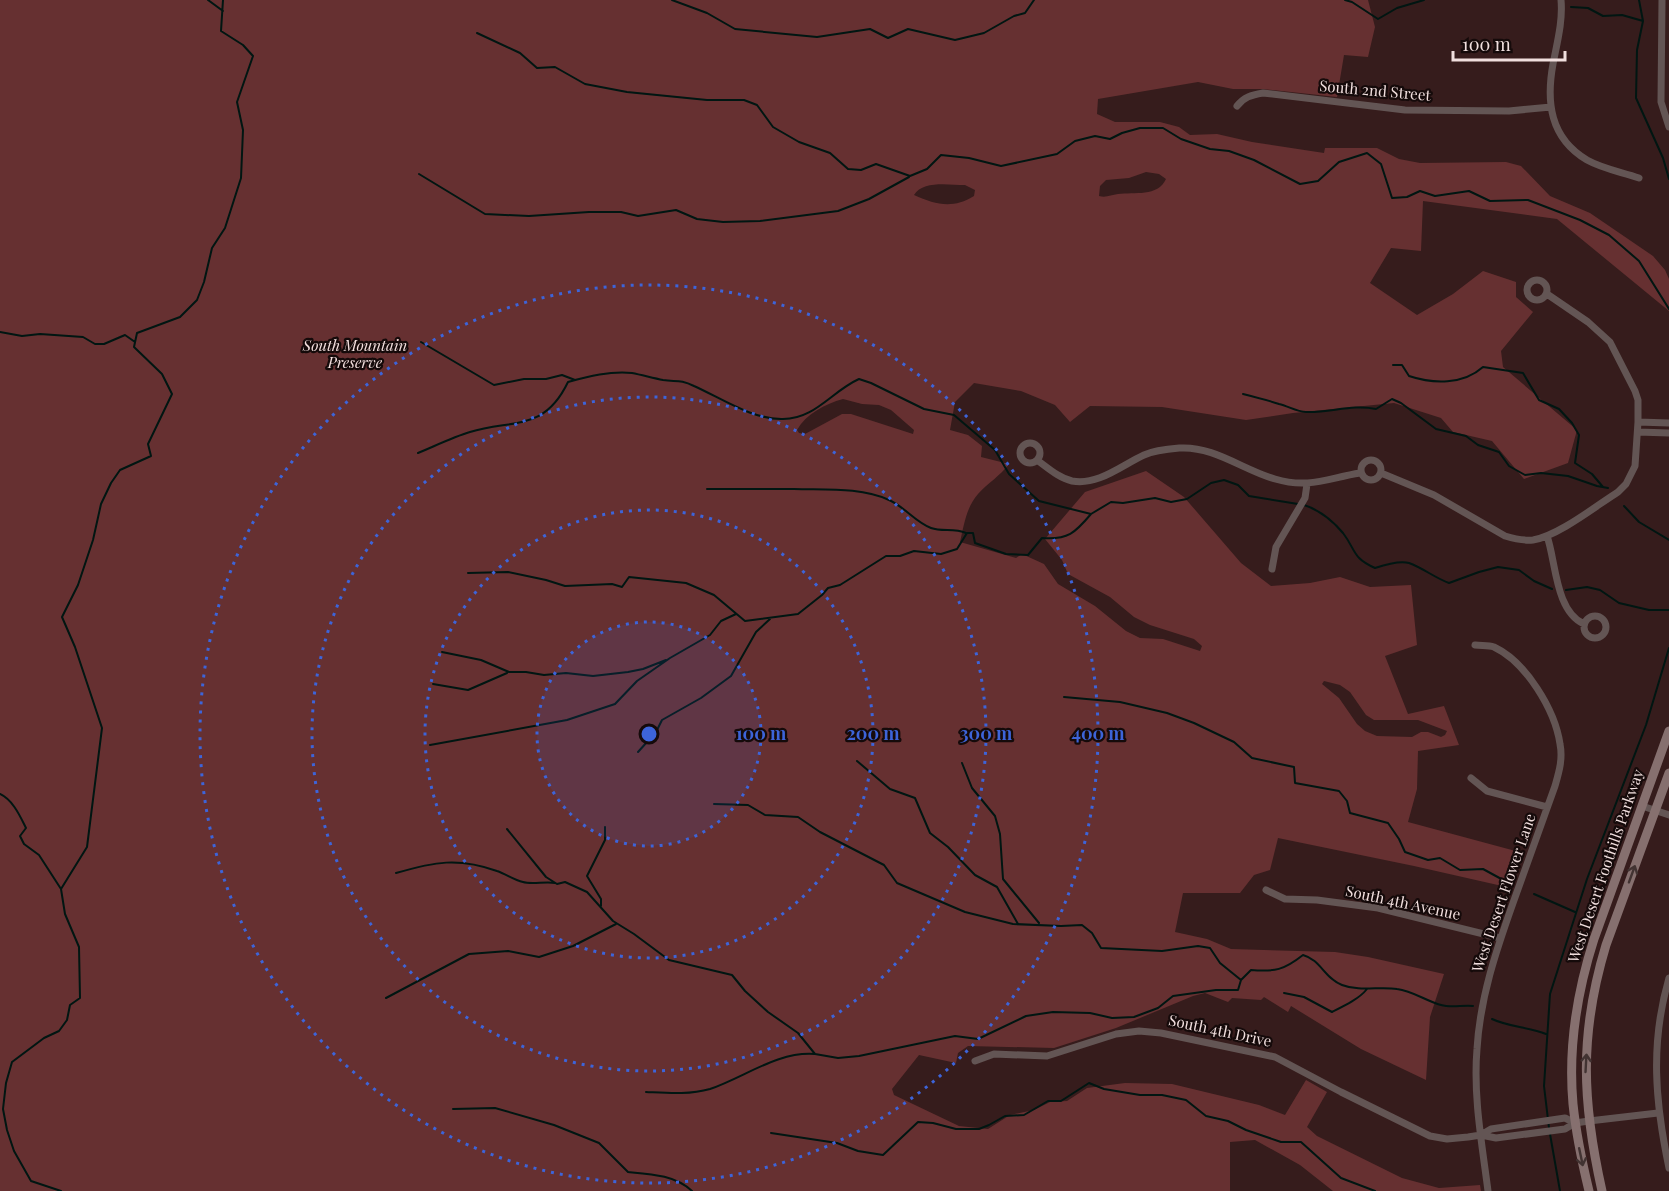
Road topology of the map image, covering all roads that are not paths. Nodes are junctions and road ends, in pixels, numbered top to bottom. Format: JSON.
{"nodes":[{"id":1,"x":1561,"y":0,"type":"edge"},
{"id":2,"x":1662,"y":0,"type":"edge"},
{"id":3,"x":1237,"y":106,"type":"dead end"},
{"id":4,"x":1551,"y":107,"type":"junction"},
{"id":5,"x":1669,"y":127,"type":"edge"},
{"id":6,"x":1639,"y":178,"type":"dead end"},
{"id":7,"x":1547,"y":294,"type":"dead end"},
{"id":8,"x":1638,"y":422,"type":"junction"},
{"id":9,"x":1669,"y":423,"type":"edge"},
{"id":10,"x":1638,"y":432,"type":"junction"},
{"id":11,"x":1669,"y":434,"type":"edge"},
{"id":12,"x":1037,"y":460,"type":"dead end"},
{"id":13,"x":1360,"y":473,"type":"junction"},
{"id":14,"x":1381,"y":473,"type":"junction"},
{"id":15,"x":1307,"y":484,"type":"junction"},
{"id":16,"x":1547,"y":536,"type":"junction"},
{"id":17,"x":1272,"y":569,"type":"dead end"},
{"id":18,"x":1584,"y":624,"type":"dead end"},
{"id":19,"x":1475,"y":645,"type":"dead end"},
{"id":20,"x":1669,"y":731,"type":"edge"},
{"id":21,"x":1669,"y":773,"type":"edge"},
{"id":22,"x":1471,"y":778,"type":"dead end"},
{"id":23,"x":1642,"y":806,"type":"junction"},
{"id":24,"x":1547,"y":807,"type":"junction"},
{"id":25,"x":1656,"y":810,"type":"junction"},
{"id":26,"x":1669,"y":815,"type":"edge"},
{"id":27,"x":1266,"y":890,"type":"dead end"},
{"id":28,"x":1500,"y":938,"type":"junction"},
{"id":29,"x":1669,"y":978,"type":"edge"},
{"id":30,"x":975,"y":1061,"type":"dead end"},
{"id":31,"x":1658,"y":1113,"type":"junction"},
{"id":32,"x":1589,"y":1121,"type":"junction"},
{"id":33,"x":1575,"y":1123,"type":"junction"},
{"id":34,"x":1508,"y":1126,"type":"junction"},
{"id":35,"x":1481,"y":1135,"type":"junction"},
{"id":36,"x":1509,"y":1136,"type":"junction"},
{"id":37,"x":1669,"y":1168,"type":"edge"},
{"id":38,"x":1488,"y":1191,"type":"edge"},
{"id":39,"x":1589,"y":1191,"type":"edge"},
{"id":40,"x":1602,"y":1191,"type":"edge"}],
"edges":[{"from":1,"to":4,"type":"street"},
{"from":2,"to":5,"type":"street"},
{"from":3,"to":4,"type":"street","name":"South 2nd Street"},
{"from":4,"to":6,"type":"street"},
{"from":7,"to":8,"type":"street"},
{"from":8,"to":9,"type":"street"},
{"from":8,"to":10,"type":"street"},
{"from":10,"to":11,"type":"street"},
{"from":10,"to":16,"type":"street"},
{"from":12,"to":15,"type":"street"},
{"from":13,"to":14,"type":"street"},
{"from":13,"to":14,"type":"street"},
{"from":13,"to":15,"type":"street"},
{"from":14,"to":16,"type":"street"},
{"from":15,"to":17,"type":"street"},
{"from":16,"to":18,"type":"street"},
{"from":19,"to":24,"type":"street","name":"West Desert Flower Lane"},
{"from":20,"to":23,"type":"street","name":"West Desert Foothills Parkway"},
{"from":21,"to":25,"type":"street","name":"West Desert Foothills Parkway"},
{"from":22,"to":24,"type":"street"},
{"from":23,"to":25,"type":"street"},
{"from":23,"to":33,"type":"street","name":"West Desert Foothills Parkway"},
{"from":24,"to":28,"type":"street","name":"West Desert Flower Lane"},
{"from":25,"to":26,"type":"street"},
{"from":32,"to":25,"type":"street","name":"West Desert Foothills Parkway","one_way":true},
{"from":27,"to":28,"type":"street","name":"South 4th Avenue"},
{"from":28,"to":35,"type":"street","name":"West Desert Flower Lane"},
{"from":29,"to":31,"type":"street"},
{"from":30,"to":35,"type":"street","name":"South 4th Drive"},
{"from":31,"to":32,"type":"street","name":"South 4th Drive"},
{"from":31,"to":37,"type":"street"},
{"from":32,"to":33,"type":"street","name":"South 4th Drive"},
{"from":32,"to":40,"type":"street","name":"West Desert Foothills Parkway"},
{"from":33,"to":34,"type":"street","name":"South 4th Drive"},
{"from":33,"to":36,"type":"street","name":"South 4th Drive"},
{"from":33,"to":39,"type":"street","name":"West Desert Foothills Parkway","one_way":true},
{"from":34,"to":35,"type":"street","name":"South 4th Drive"},
{"from":34,"to":36,"type":"street"},
{"from":35,"to":36,"type":"street","name":"South 4th Drive"},
{"from":35,"to":38,"type":"street","name":"West Desert Flower Lane"}]}
